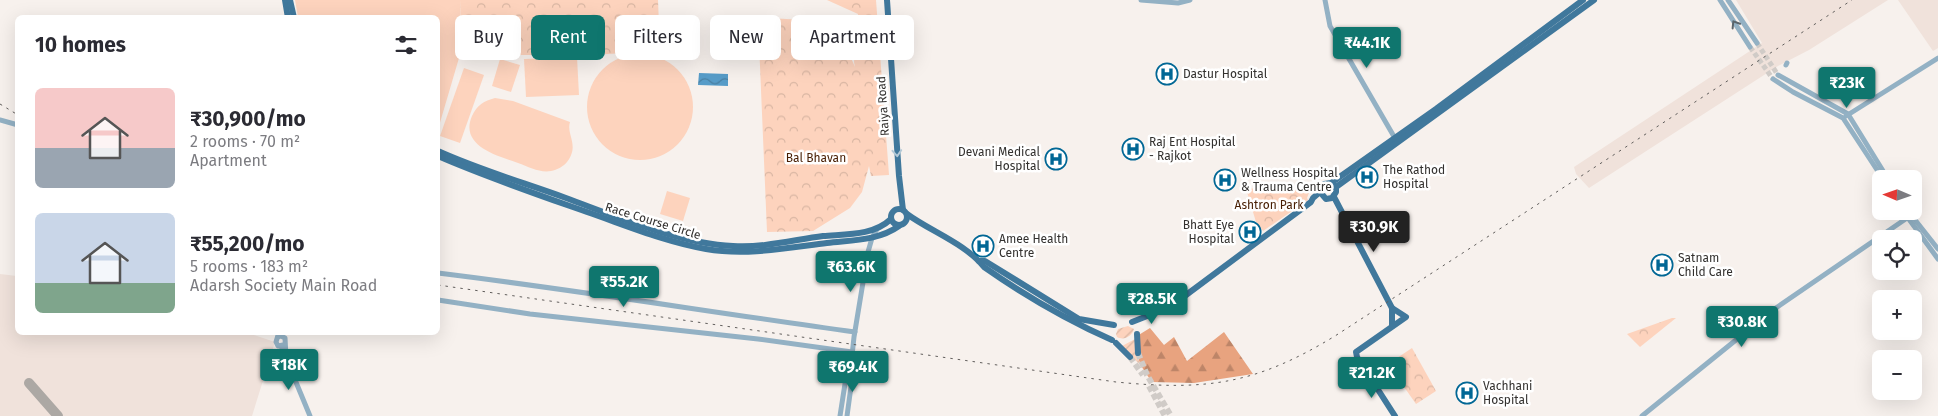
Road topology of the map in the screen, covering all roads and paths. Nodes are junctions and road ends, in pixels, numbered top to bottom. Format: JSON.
{"nodes":[{"id":1,"x":285,"y":0,"type":"edge"},
{"id":2,"x":290,"y":0,"type":"edge"},
{"id":3,"x":888,"y":0,"type":"edge"},
{"id":4,"x":1141,"y":0,"type":"edge"},
{"id":5,"x":1190,"y":0,"type":"edge"},
{"id":6,"x":1325,"y":0,"type":"edge"},
{"id":7,"x":1583,"y":0,"type":"edge"},
{"id":8,"x":1594,"y":0,"type":"edge"},
{"id":9,"x":1715,"y":0,"type":"edge"},
{"id":10,"x":1720,"y":0,"type":"edge"},
{"id":11,"x":1730,"y":2,"type":"edge"},
{"id":12,"x":1724,"y":6,"type":"junction"},
{"id":13,"x":288,"y":15,"type":"edge"},
{"id":14,"x":293,"y":15,"type":"edge"},
{"id":15,"x":1757,"y":44,"type":"tunnel mouth"},
{"id":16,"x":1750,"y":47,"type":"tunnel mouth"},
{"id":17,"x":1938,"y":58,"type":"edge"},
{"id":18,"x":1778,"y":75,"type":"tunnel mouth"},
{"id":19,"x":1773,"y":79,"type":"tunnel mouth"},
{"id":20,"x":1846,"y":116,"type":"junction"},
{"id":21,"x":0,"y":120,"type":"edge"},
{"id":22,"x":15,"y":124,"type":"edge"},
{"id":23,"x":1396,"y":140,"type":"junction"},
{"id":24,"x":440,"y":151,"type":"edge"},
{"id":25,"x":440,"y":157,"type":"edge"},
{"id":26,"x":1878,"y":170,"type":"edge"},
{"id":27,"x":1882,"y":170,"type":"edge"},
{"id":28,"x":1333,"y":185,"type":"junction"},
{"id":29,"x":1321,"y":194,"type":"junction"},
{"id":30,"x":1332,"y":198,"type":"junction"},
{"id":31,"x":905,"y":212,"type":"junction"},
{"id":32,"x":891,"y":219,"type":"junction"},
{"id":33,"x":1904,"y":220,"type":"edge"},
{"id":34,"x":1909,"y":220,"type":"edge"},
{"id":35,"x":1915,"y":220,"type":"edge"},
{"id":36,"x":919,"y":223,"type":"junction"},
{"id":37,"x":901,"y":225,"type":"junction"},
{"id":38,"x":877,"y":229,"type":"junction"},
{"id":39,"x":872,"y":238,"type":"junction"},
{"id":40,"x":1938,"y":249,"type":"edge"},
{"id":41,"x":1938,"y":259,"type":"edge"},
{"id":42,"x":979,"y":261,"type":"junction"},
{"id":43,"x":440,"y":273,"type":"edge"},
{"id":44,"x":440,"y":300,"type":"edge"},
{"id":45,"x":1392,"y":308,"type":"junction"},
{"id":46,"x":1132,"y":322,"type":"dead end"},
{"id":47,"x":1114,"y":325,"type":"dead end"},
{"id":48,"x":1392,"y":326,"type":"junction"},
{"id":49,"x":855,"y":332,"type":"junction"},
{"id":50,"x":1137,"y":334,"type":"dead end"},
{"id":51,"x":281,"y":335,"type":"edge"},
{"id":52,"x":283,"y":345,"type":"junction"},
{"id":53,"x":852,"y":352,"type":"junction"},
{"id":54,"x":1138,"y":353,"type":"tunnel mouth"},
{"id":55,"x":1130,"y":358,"type":"tunnel mouth"},
{"id":56,"x":851,"y":365,"type":"junction"},
{"id":57,"x":310,"y":416,"type":"edge"},
{"id":58,"x":840,"y":416,"type":"edge"},
{"id":59,"x":847,"y":416,"type":"edge"},
{"id":60,"x":1395,"y":416,"type":"edge"},
{"id":61,"x":1642,"y":416,"type":"edge"}],
"edges":[{"from":1,"to":13,"type":"main road"},
{"from":2,"to":14,"type":"main road"},
{"from":3,"to":31,"type":"main road","name":"Raiya Road","one_way":true},
{"from":4,"to":5,"type":"street"},
{"from":6,"to":23,"type":"street"},
{"from":7,"to":23,"type":"main road"},
{"from":8,"to":23,"type":"main road"},
{"from":9,"to":12,"type":"street"},
{"from":10,"to":12,"type":"street"},
{"from":11,"to":15,"type":"street"},
{"from":16,"to":12,"type":"street","one_way":true},
{"from":17,"to":20,"type":"street"},
{"from":18,"to":20,"type":"street"},
{"from":19,"to":20,"type":"street"},
{"from":20,"to":26,"type":"street"},
{"from":20,"to":27,"type":"street"},
{"from":21,"to":22,"type":"street"},
{"from":23,"to":28,"type":"main road"},
{"from":24,"to":38,"type":"main road","name":"Race Course Circle"},
{"from":25,"to":39,"type":"main road","name":"Race Course Circle"},
{"from":28,"to":29,"type":"main road"},
{"from":28,"to":30,"type":"main road"},
{"from":29,"to":30,"type":"main road"},
{"from":29,"to":46,"type":"main road"},
{"from":30,"to":45,"type":"main road"},
{"from":31,"to":32,"type":"main road"},
{"from":31,"to":36,"type":"main road"},
{"from":31,"to":37,"type":"main road"},
{"from":32,"to":37,"type":"main road"},
{"from":32,"to":38,"type":"main road","name":"Race Course Circle"},
{"from":33,"to":61,"type":"street"},
{"from":34,"to":41,"type":"street"},
{"from":35,"to":40,"type":"street"},
{"from":36,"to":37,"type":"main road","name":"Race Course Circle"},
{"from":36,"to":42,"type":"main road"},
{"from":37,"to":39,"type":"main road","name":"Race Course Circle"},
{"from":38,"to":39,"type":"street"},
{"from":39,"to":49,"type":"street"},
{"from":42,"to":47,"type":"main road"},
{"from":42,"to":55,"type":"main road"},
{"from":43,"to":49,"type":"street"},
{"from":44,"to":53,"type":"street"},
{"from":45,"to":48,"type":"main road"},
{"from":45,"to":48,"type":"main road"},
{"from":48,"to":60,"type":"main road"},
{"from":49,"to":53,"type":"street"},
{"from":50,"to":54,"type":"main road"},
{"from":51,"to":52,"type":"street"},
{"from":51,"to":52,"type":"street"},
{"from":52,"to":57,"type":"street"},
{"from":53,"to":56,"type":"street"},
{"from":56,"to":58,"type":"street"},
{"from":56,"to":59,"type":"street"}]}
